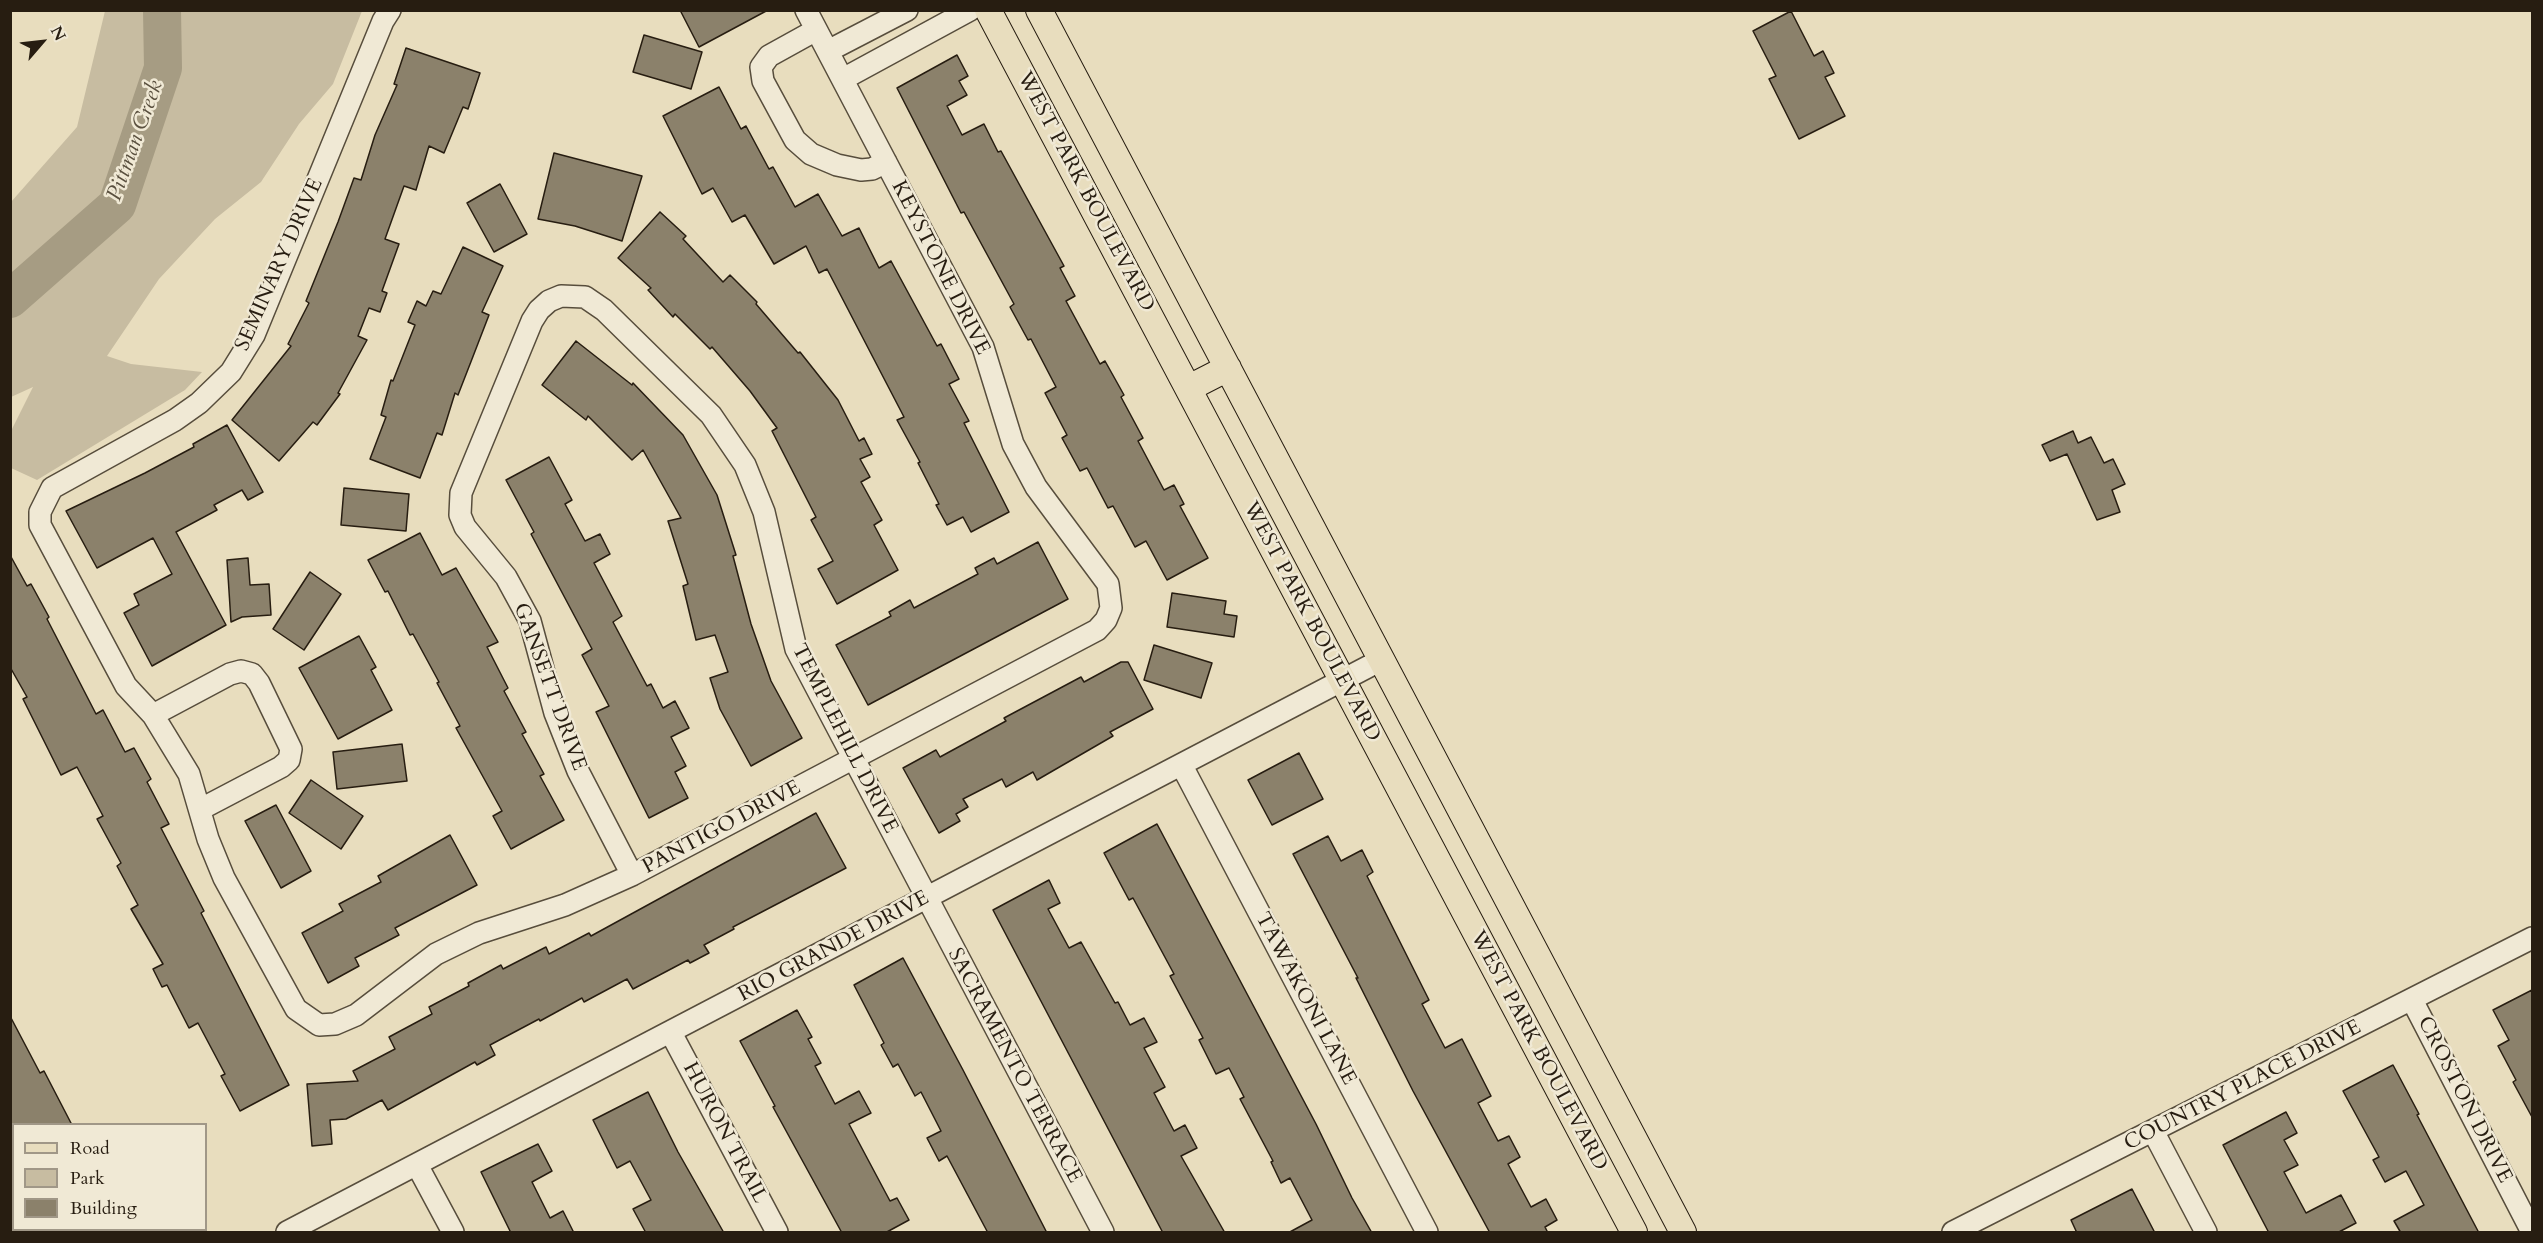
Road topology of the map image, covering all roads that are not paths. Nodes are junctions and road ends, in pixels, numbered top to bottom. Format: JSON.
{"nodes":[{"id":1,"x":390,"y":10,"type":"edge"},
{"id":2,"x":806,"y":10,"type":"edge"},
{"id":3,"x":907,"y":10,"type":"edge"},
{"id":4,"x":970,"y":10,"type":"edge"},
{"id":5,"x":988,"y":10,"type":"edge"},
{"id":6,"x":1039,"y":10,"type":"edge"},
{"id":7,"x":816,"y":30,"type":"junction"},
{"id":8,"x":828,"y":51,"type":"junction"},
{"id":9,"x":843,"y":79,"type":"junction"},
{"id":10,"x":886,"y":162,"type":"junction"},
{"id":11,"x":573,"y":295,"type":"joint"},
{"id":12,"x":1228,"y":368,"type":"junction"},
{"id":13,"x":1189,"y":388,"type":"junction"},
{"id":14,"x":1106,"y":620,"type":"joint"},
{"id":15,"x":1381,"y":660,"type":"junction"},
{"id":16,"x":1342,"y":682,"type":"junction"},
{"id":17,"x":153,"y":715,"type":"junction"},
{"id":18,"x":853,"y":759,"type":"junction"},
{"id":19,"x":1182,"y":766,"type":"junction"},
{"id":20,"x":201,"y":809,"type":"junction"},
{"id":21,"x":632,"y":875,"type":"junction"},
{"id":22,"x":926,"y":899,"type":"junction"},
{"id":23,"x":2532,"y":938,"type":"edge"},
{"id":24,"x":2412,"y":1000,"type":"junction"},
{"id":25,"x":671,"y":1033,"type":"junction"},
{"id":26,"x":2153,"y":1131,"type":"junction"},
{"id":27,"x":417,"y":1165,"type":"junction"},
{"id":28,"x":287,"y":1233,"type":"edge"},
{"id":29,"x":453,"y":1233,"type":"edge"},
{"id":30,"x":777,"y":1233,"type":"edge"},
{"id":31,"x":1103,"y":1233,"type":"edge"},
{"id":32,"x":1427,"y":1233,"type":"edge"},
{"id":33,"x":1634,"y":1233,"type":"edge"},
{"id":34,"x":1683,"y":1233,"type":"edge"},
{"id":35,"x":1953,"y":1233,"type":"edge"},
{"id":36,"x":2206,"y":1233,"type":"edge"},
{"id":37,"x":2532,"y":1233,"type":"edge"}],
"edges":[{"from":1,"to":17,"type":"street","name":"SEMINARY DRIVE"},
{"from":2,"to":7,"type":"street","name":"KEYSTONE DRIVE"},
{"from":3,"to":8,"type":"street"},
{"from":4,"to":9,"type":"street"},
{"from":5,"to":13,"type":"main road","name":"WEST PARK BOULEVARD"},
{"from":6,"to":12,"type":"main road","name":"WEST PARK BOULEVARD"},
{"from":7,"to":8,"type":"street","name":"KEYSTONE DRIVE"},
{"from":7,"to":10,"type":"street"},
{"from":8,"to":9,"type":"street","name":"KEYSTONE DRIVE"},
{"from":9,"to":10,"type":"street","name":"KEYSTONE DRIVE"},
{"from":10,"to":14,"type":"street","name":"KEYSTONE DRIVE"},
{"from":11,"to":18,"type":"street","name":"TEMPLEHILL DRIVE"},
{"from":11,"to":21,"type":"street","name":"GANSETT DRIVE"},
{"from":12,"to":13,"type":"main road"},
{"from":12,"to":15,"type":"main road","name":"WEST PARK BOULEVARD"},
{"from":13,"to":16,"type":"main road","name":"WEST PARK BOULEVARD"},
{"from":14,"to":18,"type":"street","name":"PANTIGO DRIVE"},
{"from":15,"to":16,"type":"street","name":"RIO GRANDE DRIVE"},
{"from":15,"to":34,"type":"main road","name":"WEST PARK BOULEVARD"},
{"from":16,"to":19,"type":"street","name":"RIO GRANDE DRIVE"},
{"from":16,"to":33,"type":"main road","name":"WEST PARK BOULEVARD"},
{"from":17,"to":20,"type":"street"},
{"from":17,"to":20,"type":"street"},
{"from":18,"to":21,"type":"street","name":"PANTIGO DRIVE"},
{"from":18,"to":22,"type":"street","name":"TEMPLEHILL DRIVE"},
{"from":19,"to":22,"type":"street","name":"RIO GRANDE DRIVE"},
{"from":19,"to":32,"type":"street","name":"TAWAKONI LANE"},
{"from":20,"to":21,"type":"street","name":"PANTIGO DRIVE"},
{"from":22,"to":25,"type":"street","name":"RIO GRANDE DRIVE"},
{"from":22,"to":31,"type":"street","name":"SACRAMENTO TERRACE"},
{"from":23,"to":24,"type":"street","name":"COUNTRY PLACE DRIVE"},
{"from":24,"to":26,"type":"street","name":"COUNTRY PLACE DRIVE"},
{"from":24,"to":37,"type":"street","name":"CROSTON DRIVE"},
{"from":25,"to":27,"type":"street","name":"RIO GRANDE DRIVE"},
{"from":25,"to":30,"type":"street","name":"HURON TRAIL"},
{"from":26,"to":35,"type":"street","name":"COUNTRY PLACE DRIVE"},
{"from":26,"to":36,"type":"street"},
{"from":27,"to":28,"type":"street","name":"RIO GRANDE DRIVE"},
{"from":27,"to":29,"type":"street"}]}
